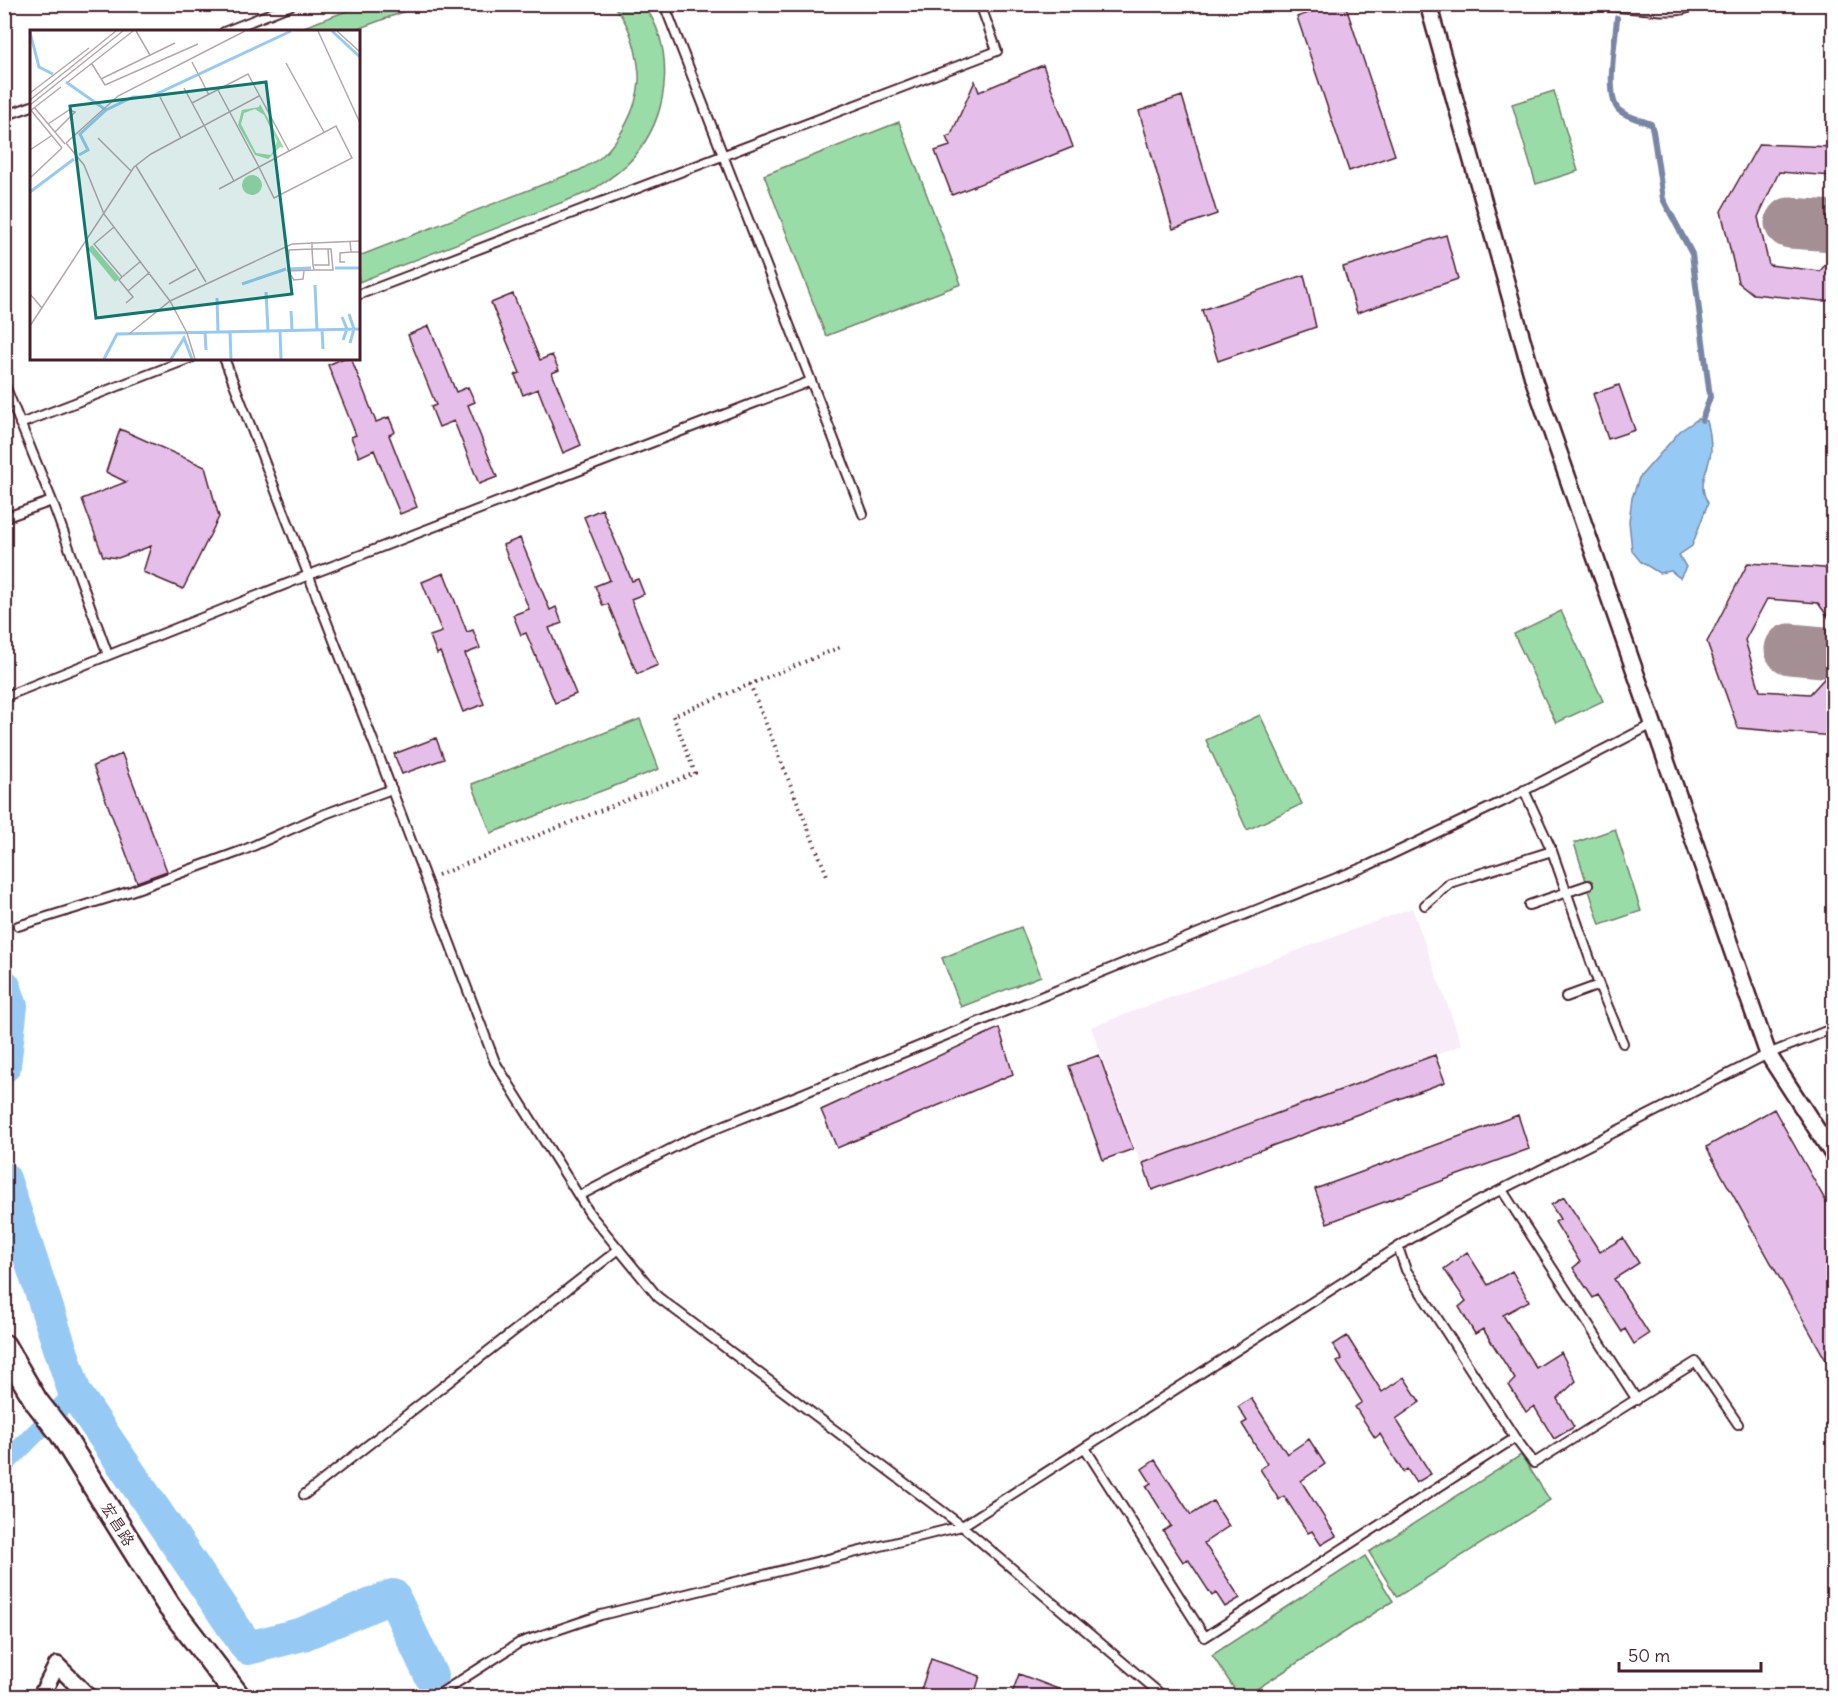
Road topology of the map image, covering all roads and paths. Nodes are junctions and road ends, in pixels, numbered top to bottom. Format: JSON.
{"nodes":[{"id":1,"x":294,"y":4,"type":"edge"},
{"id":2,"x":664,"y":4,"type":"edge"},
{"id":3,"x":980,"y":4,"type":"edge"},
{"id":4,"x":1428,"y":4,"type":"edge"},
{"id":5,"x":1577,"y":4,"type":"edge"},
{"id":6,"x":1697,"y":4,"type":"edge"},
{"id":7,"x":1643,"y":7,"type":"edge"},
{"id":8,"x":230,"y":30,"type":"edge"},
{"id":9,"x":30,"y":107,"type":"edge"},
{"id":10,"x":4,"y":116,"type":"edge"},
{"id":11,"x":723,"y":156,"type":"junction"},
{"id":12,"x":360,"y":294,"type":"edge"},
{"id":13,"x":186,"y":360,"type":"edge"},
{"id":14,"x":225,"y":360,"type":"edge"},
{"id":15,"x":811,"y":381,"type":"junction"},
{"id":16,"x":4,"y":383,"type":"edge"},
{"id":17,"x":20,"y":424,"type":"junction"},
{"id":18,"x":52,"y":501,"type":"junction"},
{"id":19,"x":863,"y":514,"type":"dead end"},
{"id":20,"x":4,"y":518,"type":"edge"},
{"id":21,"x":309,"y":575,"type":"junction"},
{"id":22,"x":843,"y":646,"type":"dead end"},
{"id":23,"x":108,"y":655,"type":"junction"},
{"id":24,"x":750,"y":684,"type":"junction"},
{"id":25,"x":4,"y":697,"type":"edge"},
{"id":26,"x":1653,"y":724,"type":"junction"},
{"id":27,"x":392,"y":789,"type":"junction"},
{"id":28,"x":1524,"y":790,"type":"junction"},
{"id":29,"x":1552,"y":851,"type":"junction"},
{"id":30,"x":828,"y":878,"type":"dead end"},
{"id":31,"x":426,"y":880,"type":"junction"},
{"id":32,"x":1588,"y":885,"type":"dead end"},
{"id":33,"x":1567,"y":892,"type":"junction"},
{"id":34,"x":1425,"y":905,"type":"dead end"},
{"id":35,"x":1529,"y":905,"type":"dead end"},
{"id":36,"x":18,"y":926,"type":"dead end"},
{"id":37,"x":1599,"y":985,"type":"junction"},
{"id":38,"x":1566,"y":996,"type":"dead end"},
{"id":39,"x":1833,"y":1028,"type":"edge"},
{"id":40,"x":1623,"y":1042,"type":"dead end"},
{"id":41,"x":1768,"y":1054,"type":"junction"},
{"id":42,"x":1833,"y":1156,"type":"edge"},
{"id":43,"x":1502,"y":1190,"type":"junction"},
{"id":44,"x":579,"y":1196,"type":"junction"},
{"id":45,"x":1398,"y":1247,"type":"junction"},
{"id":46,"x":619,"y":1249,"type":"junction"},
{"id":47,"x":4,"y":1346,"type":"edge"},
{"id":48,"x":1637,"y":1400,"type":"junction"},
{"id":49,"x":1738,"y":1424,"type":"dead end"},
{"id":50,"x":1515,"y":1438,"type":"junction"},
{"id":51,"x":1085,"y":1448,"type":"junction"},
{"id":52,"x":304,"y":1495,"type":"dead end"},
{"id":53,"x":962,"y":1526,"type":"junction"},
{"id":54,"x":40,"y":1696,"type":"edge"},
{"id":55,"x":88,"y":1696,"type":"edge"},
{"id":56,"x":238,"y":1696,"type":"edge"},
{"id":57,"x":436,"y":1696,"type":"edge"},
{"id":58,"x":1162,"y":1696,"type":"edge"}],
"edges":[{"from":1,"to":8,"type":"lane"},
{"from":2,"to":11,"type":"lane"},
{"from":3,"to":11,"type":"lane"},
{"from":4,"to":26,"type":"street"},
{"from":5,"to":7,"type":"lane"},
{"from":6,"to":7,"type":"lane"},
{"from":9,"to":10,"type":"lane"},
{"from":11,"to":12,"type":"lane"},
{"from":11,"to":15,"type":"lane"},
{"from":13,"to":17,"type":"lane"},
{"from":14,"to":21,"type":"lane"},
{"from":15,"to":19,"type":"lane"},
{"from":15,"to":21,"type":"lane"},
{"from":16,"to":17,"type":"lane"},
{"from":17,"to":18,"type":"lane"},
{"from":18,"to":20,"type":"lane"},
{"from":18,"to":23,"type":"lane"},
{"from":21,"to":23,"type":"lane"},
{"from":21,"to":27,"type":"lane"},
{"from":22,"to":24,"type":"path"},
{"from":23,"to":25,"type":"lane"},
{"from":24,"to":30,"type":"path"},
{"from":24,"to":31,"type":"path"},
{"from":26,"to":28,"type":"lane"},
{"from":26,"to":41,"type":"street"},
{"from":27,"to":31,"type":"lane"},
{"from":27,"to":36,"type":"lane"},
{"from":28,"to":29,"type":"lane"},
{"from":28,"to":44,"type":"lane"},
{"from":29,"to":33,"type":"lane"},
{"from":29,"to":34,"type":"lane"},
{"from":31,"to":44,"type":"lane"},
{"from":32,"to":33,"type":"lane"},
{"from":33,"to":35,"type":"lane"},
{"from":33,"to":37,"type":"lane"},
{"from":37,"to":38,"type":"lane"},
{"from":37,"to":40,"type":"lane"},
{"from":39,"to":41,"type":"lane"},
{"from":41,"to":42,"type":"street"},
{"from":41,"to":43,"type":"lane"},
{"from":43,"to":45,"type":"lane"},
{"from":43,"to":48,"type":"lane"},
{"from":44,"to":46,"type":"lane"},
{"from":45,"to":50,"type":"lane"},
{"from":45,"to":51,"type":"lane"},
{"from":46,"to":52,"type":"lane"},
{"from":46,"to":53,"type":"lane"},
{"from":47,"to":56,"type":"street","name":"宏昌路"},
{"from":48,"to":49,"type":"lane"},
{"from":48,"to":50,"type":"lane"},
{"from":50,"to":51,"type":"lane"},
{"from":51,"to":53,"type":"lane"},
{"from":53,"to":57,"type":"lane"},
{"from":53,"to":58,"type":"lane"},
{"from":54,"to":55,"type":"street"}]}
